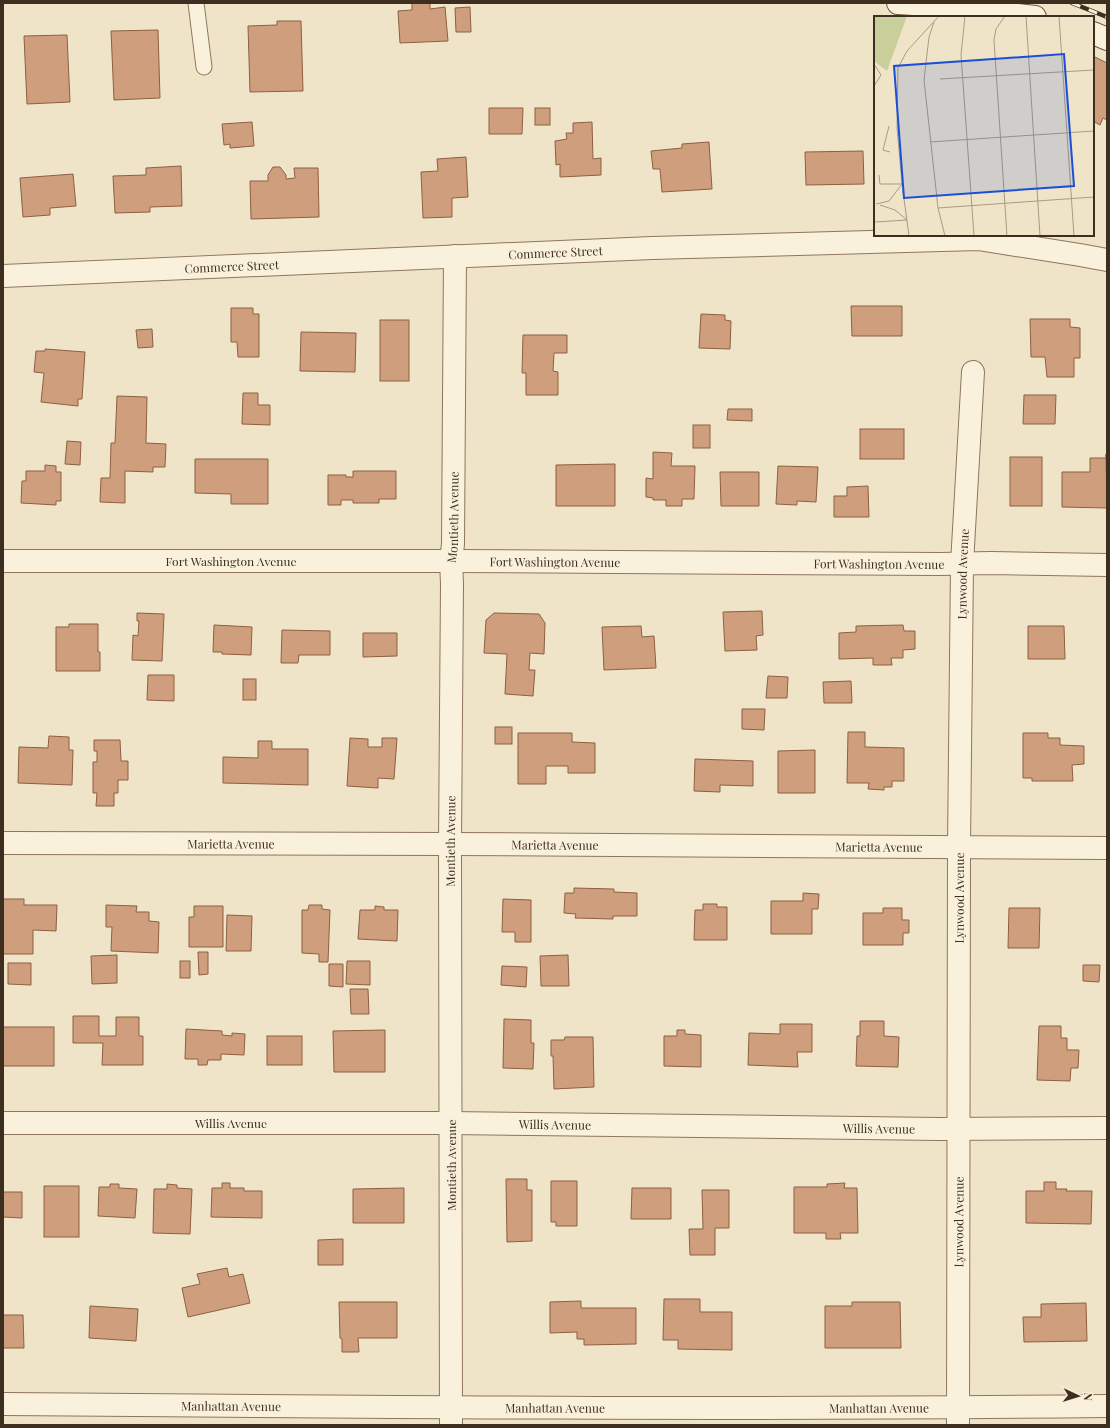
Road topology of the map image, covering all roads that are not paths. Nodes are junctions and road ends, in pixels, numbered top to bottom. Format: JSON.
{"nodes":[{"id":1,"x":196,"y":3,"type":"edge"},
{"id":2,"x":898,"y":3,"type":"edge"},
{"id":3,"x":1028,"y":16,"type":"edge"},
{"id":4,"x":1094,"y":33,"type":"edge"},
{"id":5,"x":1107,"y":39,"type":"edge"},
{"id":6,"x":204,"y":67,"type":"dead end"},
{"id":7,"x":455,"y":256,"type":"junction"},
{"id":8,"x":1107,"y":260,"type":"edge"},
{"id":9,"x":3,"y":276,"type":"edge"},
{"id":10,"x":973,"y":372,"type":"dead end"},
{"id":11,"x":3,"y":561,"type":"edge"},
{"id":12,"x":451,"y":561,"type":"junction"},
{"id":13,"x":962,"y":564,"type":"junction"},
{"id":14,"x":1107,"y":566,"type":"edge"},
{"id":15,"x":3,"y":843,"type":"edge"},
{"id":16,"x":450,"y":844,"type":"junction"},
{"id":17,"x":959,"y":847,"type":"junction"},
{"id":18,"x":1107,"y":848,"type":"edge"},
{"id":19,"x":3,"y":1123,"type":"edge"},
{"id":20,"x":450,"y":1123,"type":"junction"},
{"id":21,"x":958,"y":1128,"type":"junction"},
{"id":22,"x":1107,"y":1128,"type":"edge"},
{"id":23,"x":3,"y":1404,"type":"edge"},
{"id":24,"x":1107,"y":1406,"type":"edge"},
{"id":25,"x":452,"y":1416,"type":"edge"},
{"id":26,"x":958,"y":1417,"type":"edge"}],
"edges":[{"from":1,"to":6,"type":"lane"},
{"from":2,"to":3,"type":"street"},
{"from":4,"to":5,"type":"street"},
{"from":7,"to":8,"type":"street","name":"Commerce Street"},
{"from":7,"to":9,"type":"street","name":"Commerce Street"},
{"from":7,"to":12,"type":"street","name":"Montieth Avenue"},
{"from":10,"to":13,"type":"street","name":"Lynwood Avenue"},
{"from":11,"to":12,"type":"street","name":"Fort Washington Avenue"},
{"from":12,"to":13,"type":"street","name":"Fort Washington Avenue"},
{"from":12,"to":16,"type":"street","name":"Montieth Avenue"},
{"from":13,"to":14,"type":"street","name":"Fort Washington Avenue"},
{"from":13,"to":17,"type":"street","name":"Lynwood Avenue"},
{"from":15,"to":16,"type":"street","name":"Marietta Avenue"},
{"from":16,"to":17,"type":"street","name":"Marietta Avenue"},
{"from":16,"to":20,"type":"street","name":"Montieth Avenue"},
{"from":17,"to":18,"type":"street","name":"Marietta Avenue"},
{"from":17,"to":21,"type":"street","name":"Lynwood Avenue"},
{"from":19,"to":20,"type":"street","name":"Willis Avenue"},
{"from":20,"to":21,"type":"street","name":"Willis Avenue"},
{"from":20,"to":25,"type":"street","name":"Montieth Avenue"},
{"from":21,"to":22,"type":"street","name":"Willis Avenue"},
{"from":21,"to":26,"type":"street","name":"Lynwood Avenue"},
{"from":23,"to":25,"type":"street","name":"Manhattan Avenue"},
{"from":24,"to":26,"type":"street","name":"Manhattan Avenue"},
{"from":25,"to":26,"type":"street","name":"Manhattan Avenue"}]}
